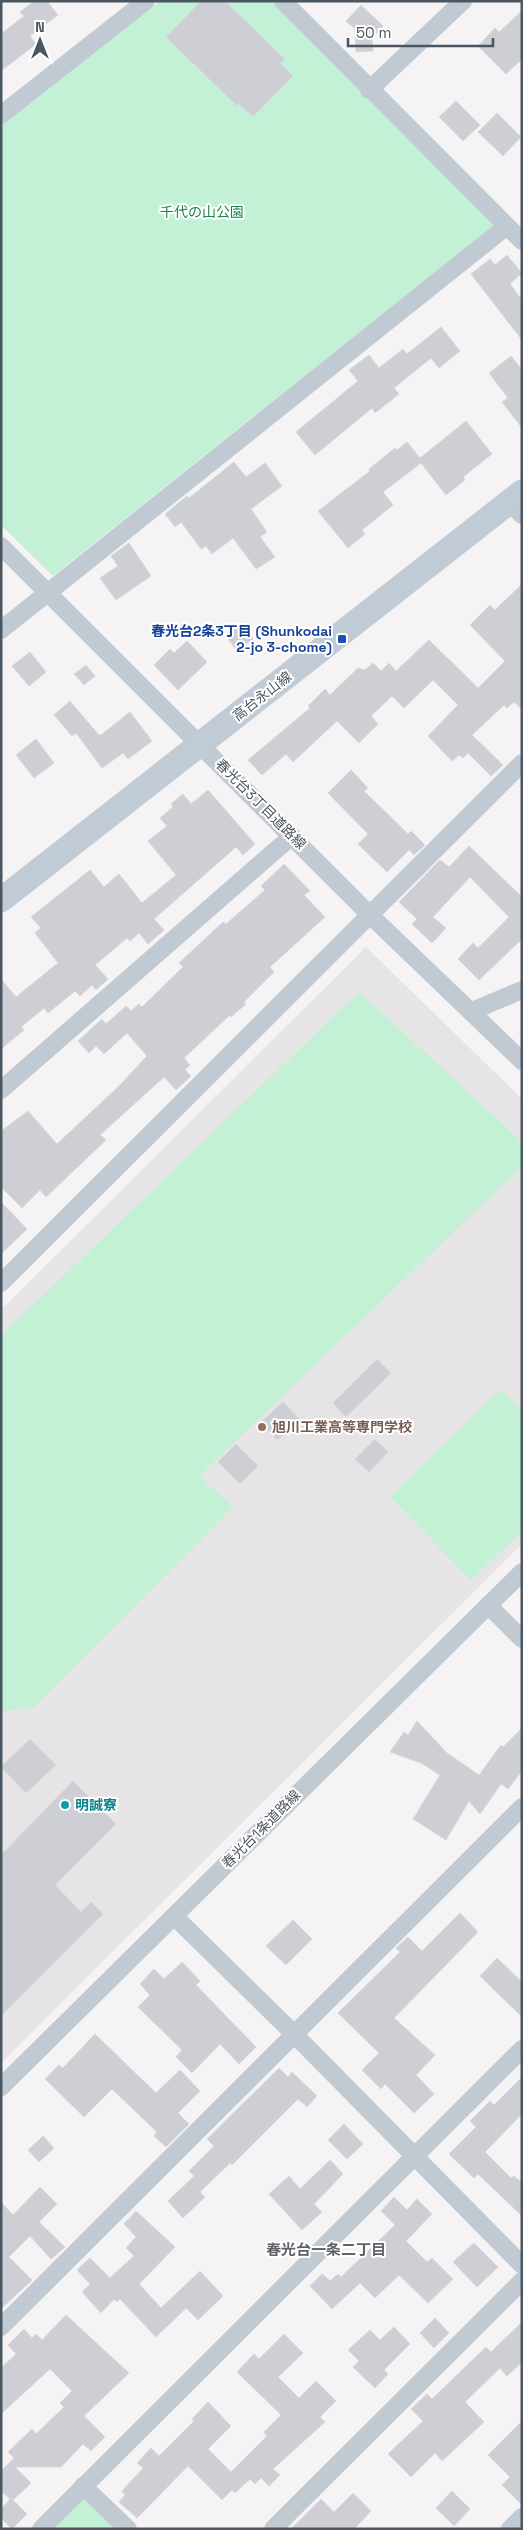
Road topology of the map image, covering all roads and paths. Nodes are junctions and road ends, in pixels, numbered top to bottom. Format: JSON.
{"nodes":[{"id":1,"x":146,"y":1,"type":"edge"},
{"id":2,"x":283,"y":1,"type":"edge"},
{"id":3,"x":464,"y":1,"type":"edge"},
{"id":4,"x":369,"y":90,"type":"junction"},
{"id":5,"x":1,"y":115,"type":"edge"},
{"id":6,"x":507,"y":226,"type":"junction"},
{"id":7,"x":522,"y":241,"type":"edge"},
{"id":8,"x":518,"y":503,"type":"edge"},
{"id":9,"x":1,"y":546,"type":"edge"},
{"id":10,"x":48,"y":593,"type":"junction"},
{"id":11,"x":1,"y":630,"type":"edge"},
{"id":12,"x":201,"y":744,"type":"junction"},
{"id":13,"x":521,"y":766,"type":"edge"},
{"id":14,"x":292,"y":836,"type":"junction"},
{"id":15,"x":1,"y":900,"type":"edge"},
{"id":16,"x":371,"y":916,"type":"junction"},
{"id":17,"x":522,"y":990,"type":"edge"},
{"id":18,"x":472,"y":1011,"type":"junction"},
{"id":19,"x":522,"y":1061,"type":"edge"},
{"id":20,"x":1,"y":1090,"type":"edge"},
{"id":21,"x":2,"y":1281,"type":"edge"},
{"id":22,"x":522,"y":1572,"type":"edge"},
{"id":23,"x":488,"y":1605,"type":"junction"},
{"id":24,"x":522,"y":1639,"type":"edge"},
{"id":25,"x":522,"y":1807,"type":"edge"},
{"id":26,"x":174,"y":1916,"type":"junction"},
{"id":27,"x":294,"y":2034,"type":"junction"},
{"id":28,"x":522,"y":2048,"type":"edge"},
{"id":29,"x":1,"y":2087,"type":"edge"},
{"id":30,"x":414,"y":2156,"type":"junction"},
{"id":31,"x":522,"y":2265,"type":"edge"},
{"id":32,"x":522,"y":2282,"type":"edge"},
{"id":33,"x":1,"y":2327,"type":"edge"},
{"id":34,"x":83,"y":2486,"type":"junction"},
{"id":35,"x":522,"y":2517,"type":"edge"},
{"id":36,"x":41,"y":2529,"type":"edge"},
{"id":37,"x":128,"y":2529,"type":"edge"},
{"id":38,"x":273,"y":2529,"type":"edge"},
{"id":39,"x":510,"y":2529,"type":"edge"}],
"edges":[{"from":1,"to":5,"type":"street"},
{"from":2,"to":4,"type":"street"},
{"from":3,"to":4,"type":"street"},
{"from":4,"to":6,"type":"street"},
{"from":6,"to":7,"type":"street"},
{"from":6,"to":10,"type":"street"},
{"from":8,"to":12,"type":"street","name":"高台永山線"},
{"from":9,"to":10,"type":"street","name":"春光台3丁目道路線"},
{"from":10,"to":11,"type":"street"},
{"from":10,"to":12,"type":"street","name":"春光台3丁目道路線"},
{"from":12,"to":14,"type":"street","name":"春光台3丁目道路線"},
{"from":12,"to":15,"type":"street","name":"高台永山線"},
{"from":13,"to":16,"type":"street"},
{"from":14,"to":16,"type":"street","name":"春光台3丁目道路線"},
{"from":14,"to":20,"type":"street"},
{"from":16,"to":18,"type":"street","name":"春光台3丁目道路線"},
{"from":16,"to":21,"type":"street"},
{"from":17,"to":18,"type":"street"},
{"from":18,"to":19,"type":"street","name":"春光台3丁目道路線"},
{"from":22,"to":23,"type":"street","name":"春光台1条道路線"},
{"from":23,"to":24,"type":"street"},
{"from":23,"to":26,"type":"street","name":"春光台1条道路線"},
{"from":25,"to":27,"type":"street"},
{"from":26,"to":27,"type":"street"},
{"from":26,"to":29,"type":"street","name":"春光台1条道路線"},
{"from":27,"to":30,"type":"street"},
{"from":27,"to":33,"type":"street"},
{"from":28,"to":30,"type":"street"},
{"from":30,"to":31,"type":"street"},
{"from":30,"to":34,"type":"street"},
{"from":32,"to":38,"type":"street"},
{"from":34,"to":36,"type":"street"},
{"from":34,"to":37,"type":"street"},
{"from":35,"to":39,"type":"street"}]}
